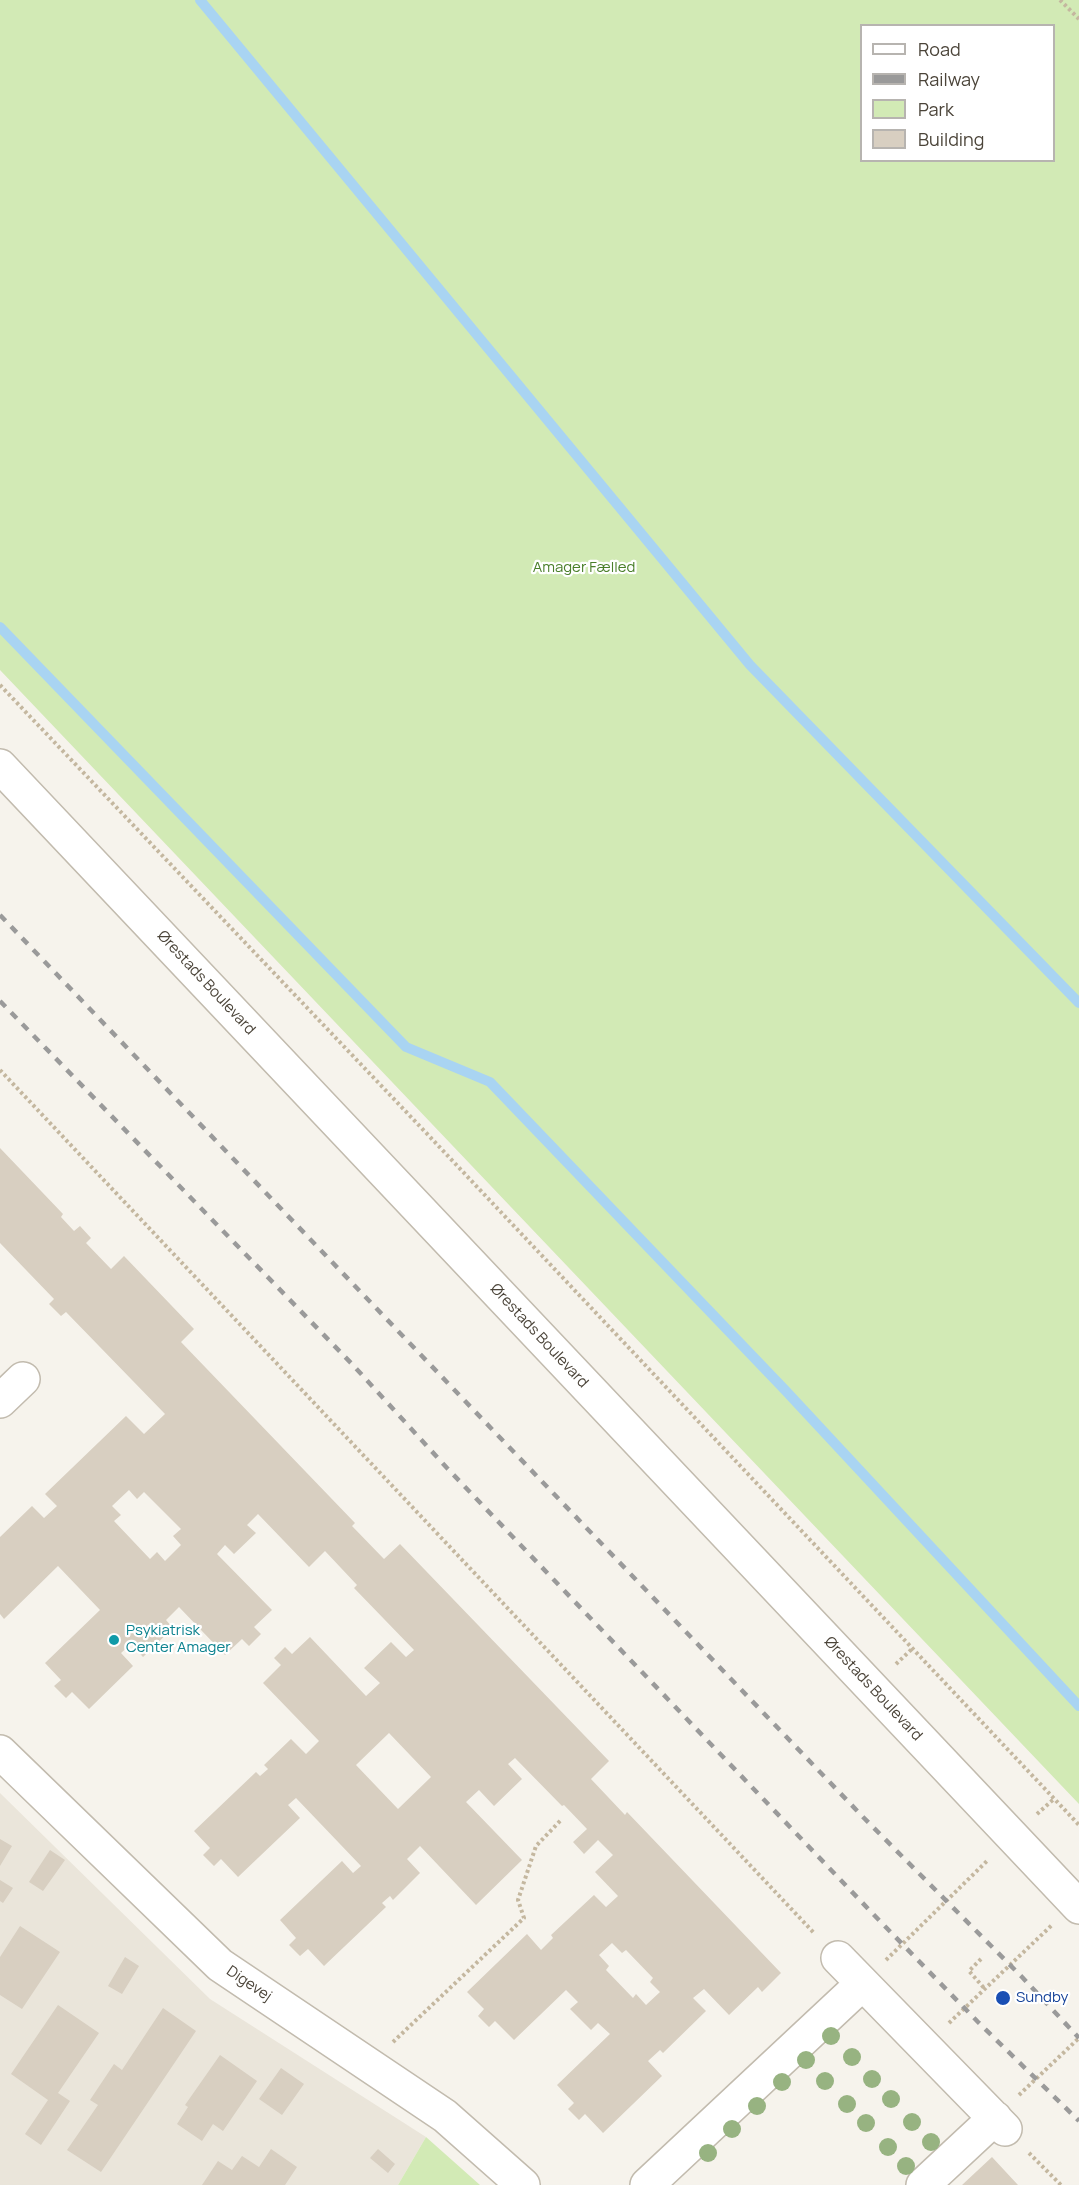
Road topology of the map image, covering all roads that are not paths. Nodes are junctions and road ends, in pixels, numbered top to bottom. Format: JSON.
{"nodes":[{"id":1,"x":0,"y":766,"type":"edge"},
{"id":2,"x":0,"y":1752,"type":"edge"},
{"id":3,"x":1077,"y":1905,"type":"edge"},
{"id":4,"x":838,"y":1958,"type":"road end"},
{"id":5,"x":862,"y":1984,"type":"junction"},
{"id":6,"x":523,"y":2185,"type":"edge"},
{"id":7,"x":647,"y":2185,"type":"edge"},
{"id":8,"x":923,"y":2185,"type":"edge"}],
"edges":[{"from":1,"to":3,"type":"street","name":"Ørestads Boulevard"},
{"from":2,"to":6,"type":"street","name":"Digevej"},
{"from":4,"to":5,"type":"street"},
{"from":5,"to":7,"type":"street"},
{"from":5,"to":8,"type":"street"}]}
